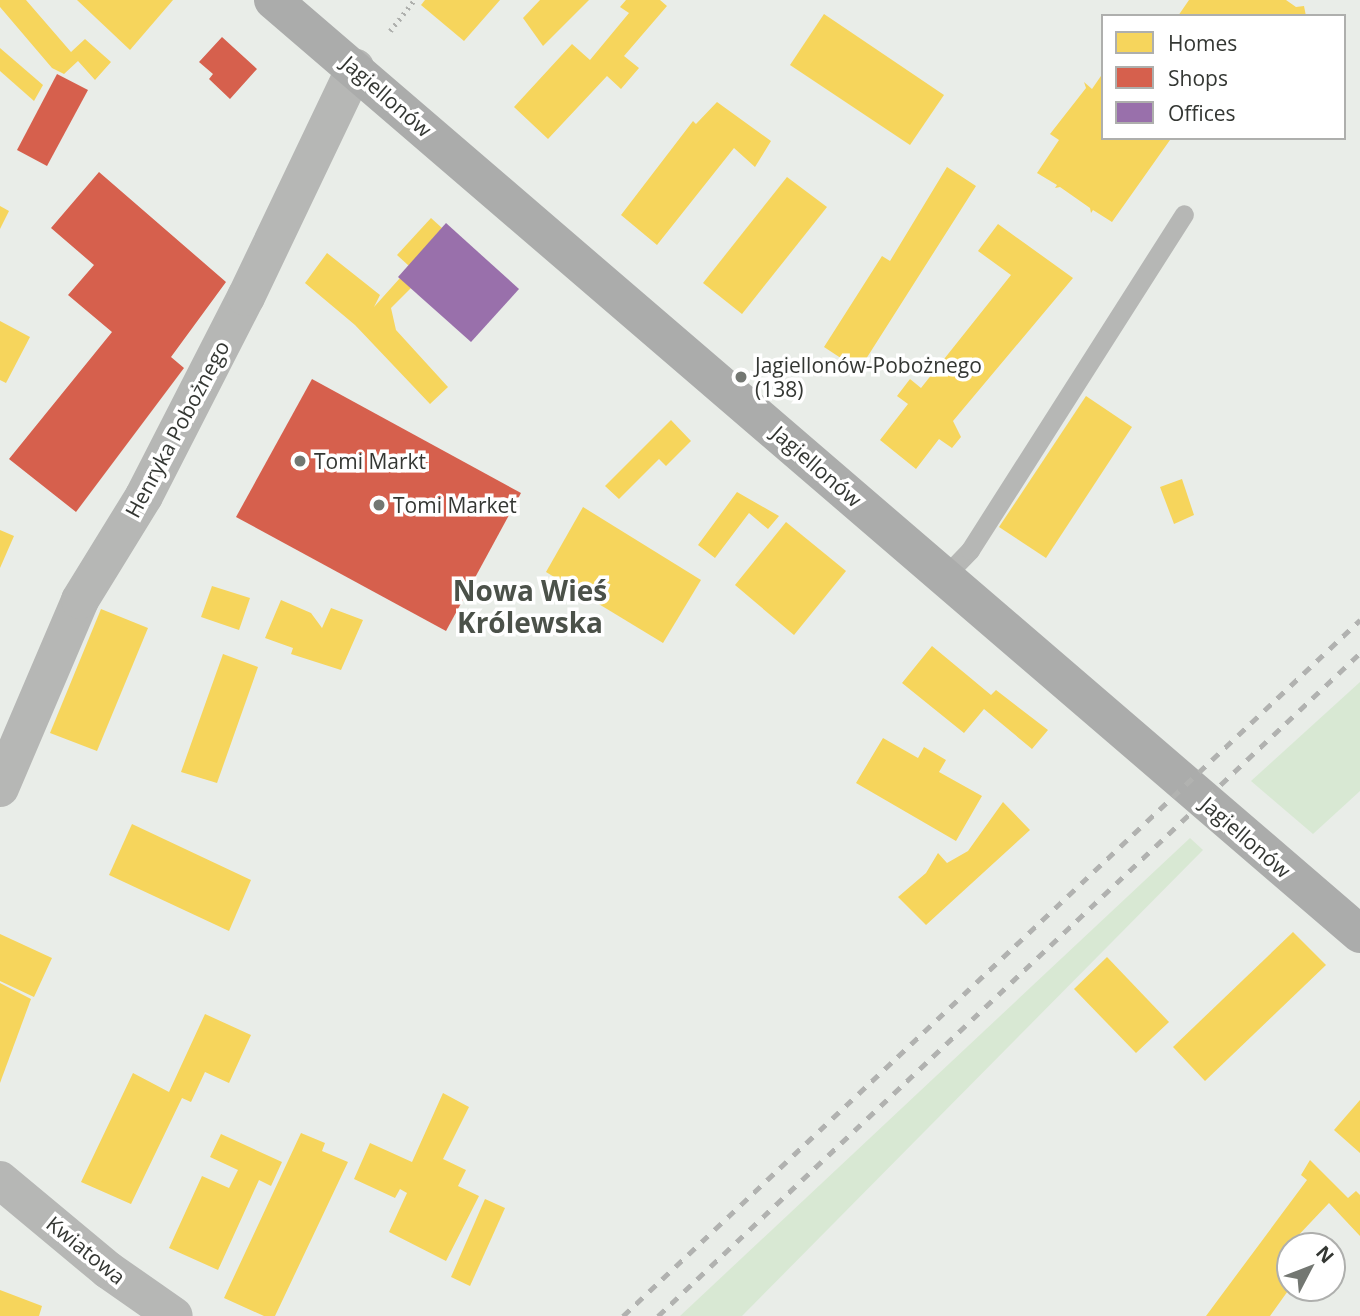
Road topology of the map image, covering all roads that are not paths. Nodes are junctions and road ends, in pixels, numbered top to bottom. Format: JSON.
{"nodes":[{"id":1,"x":272,"y":0,"type":"edge"},
{"id":2,"x":355,"y":68,"type":"junction"},
{"id":3,"x":1184,"y":214,"type":"dead end"},
{"id":4,"x":945,"y":576,"type":"junction"},
{"id":5,"x":0,"y":788,"type":"edge"},
{"id":6,"x":1360,"y":934,"type":"edge"},
{"id":7,"x":0,"y":1180,"type":"edge"},
{"id":8,"x":174,"y":1316,"type":"edge"}],
"edges":[{"from":1,"to":2,"type":"street","name":"Jagiellonów"},
{"from":2,"to":4,"type":"street","name":"Jagiellonów"},
{"from":2,"to":5,"type":"street","name":"Henryka Pobożnego"},
{"from":3,"to":4,"type":"lane"},
{"from":4,"to":6,"type":"street","name":"Jagiellonów"},
{"from":7,"to":8,"type":"street","name":"Kwiatowa"}]}
